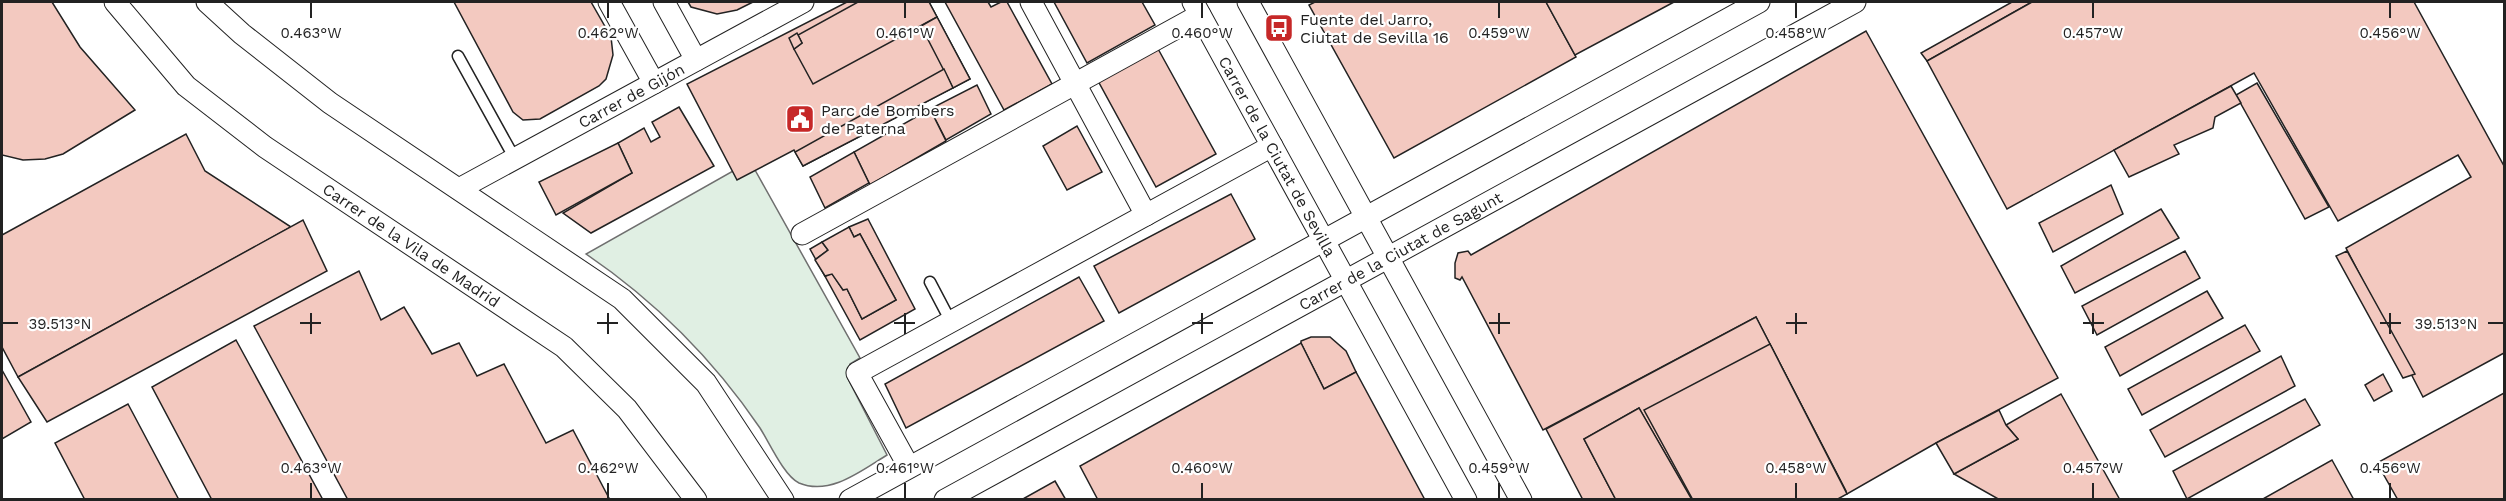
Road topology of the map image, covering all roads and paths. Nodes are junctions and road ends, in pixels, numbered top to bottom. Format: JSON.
{"nodes":[{"id":1,"x":115,"y":2,"type":"edge"},
{"id":2,"x":207,"y":2,"type":"edge"},
{"id":3,"x":609,"y":2,"type":"edge"},
{"id":4,"x":664,"y":2,"type":"edge"},
{"id":5,"x":803,"y":2,"type":"edge"},
{"id":6,"x":1032,"y":2,"type":"edge"},
{"id":7,"x":1248,"y":2,"type":"edge"},
{"id":8,"x":1760,"y":2,"type":"edge"},
{"id":9,"x":1855,"y":2,"type":"edge"},
{"id":10,"x":1197,"y":8,"type":"edge"},
{"id":11,"x":458,"y":57,"type":"dead end"},
{"id":12,"x":696,"y":60,"type":"junction"},
{"id":13,"x":654,"y":82,"type":"junction"},
{"id":14,"x":1076,"y":84,"type":"junction"},
{"id":15,"x":1272,"y":146,"type":"junction"},
{"id":16,"x":515,"y":159,"type":"junction"},
{"id":17,"x":459,"y":189,"type":"junction"},
{"id":18,"x":1146,"y":215,"type":"junction"},
{"id":19,"x":1366,"y":217,"type":"junction"},
{"id":20,"x":802,"y":234,"type":"dead end"},
{"id":21,"x":1324,"y":240,"type":"junction"},
{"id":22,"x":1388,"y":257,"type":"junction"},
{"id":23,"x":1346,"y":280,"type":"junction"},
{"id":24,"x":930,"y":282,"type":"dead end"},
{"id":25,"x":951,"y":321,"type":"junction"},
{"id":26,"x":909,"y":467,"type":"junction"},
{"id":27,"x":696,"y":500,"type":"edge"},
{"id":28,"x":783,"y":500,"type":"edge"},
{"id":29,"x":850,"y":500,"type":"edge"},
{"id":30,"x":945,"y":500,"type":"edge"},
{"id":31,"x":1466,"y":500,"type":"edge"},
{"id":32,"x":1521,"y":500,"type":"edge"}],
"edges":[{"from":1,"to":27,"type":"street","name":"Carrer de la Vila de Madrid"},
{"from":2,"to":17,"type":"street"},
{"from":3,"to":13,"type":"street"},
{"from":4,"to":12,"type":"street"},
{"from":5,"to":12,"type":"street","name":"Carrer de Gijón"},
{"from":6,"to":14,"type":"street"},
{"from":7,"to":19,"type":"street"},
{"from":8,"to":19,"type":"street"},
{"from":9,"to":22,"type":"street","name":"Carrer de la Ciutat de Sagunt"},
{"from":10,"to":14,"type":"street"},
{"from":10,"to":15,"type":"street","name":"Carrer de la Ciutat de Sevilla"},
{"from":11,"to":16,"type":"lane"},
{"from":12,"to":13,"type":"street","name":"Carrer de Gijón"},
{"from":13,"to":16,"type":"street","name":"Carrer de Gijón"},
{"from":14,"to":18,"type":"street"},
{"from":14,"to":20,"type":"street"},
{"from":15,"to":18,"type":"street"},
{"from":15,"to":21,"type":"street","name":"Carrer de la Ciutat de Sevilla"},
{"from":16,"to":17,"type":"street","name":"Carrer de Gijón"},
{"from":17,"to":28,"type":"street"},
{"from":18,"to":25,"type":"street"},
{"from":19,"to":21,"type":"street"},
{"from":19,"to":22,"type":"street"},
{"from":21,"to":23,"type":"street","name":"Carrer de la Ciutat de Sevilla"},
{"from":21,"to":26,"type":"street"},
{"from":22,"to":23,"type":"street","name":"Carrer de la Ciutat de Sagunt"},
{"from":22,"to":32,"type":"street"},
{"from":23,"to":30,"type":"street","name":"Carrer de la Ciutat de Sagunt"},
{"from":23,"to":31,"type":"street","name":"Carrer de la Ciutat de Sevilla"},
{"from":24,"to":25,"type":"lane"},
{"from":25,"to":26,"type":"street"},
{"from":26,"to":29,"type":"street"}]}
